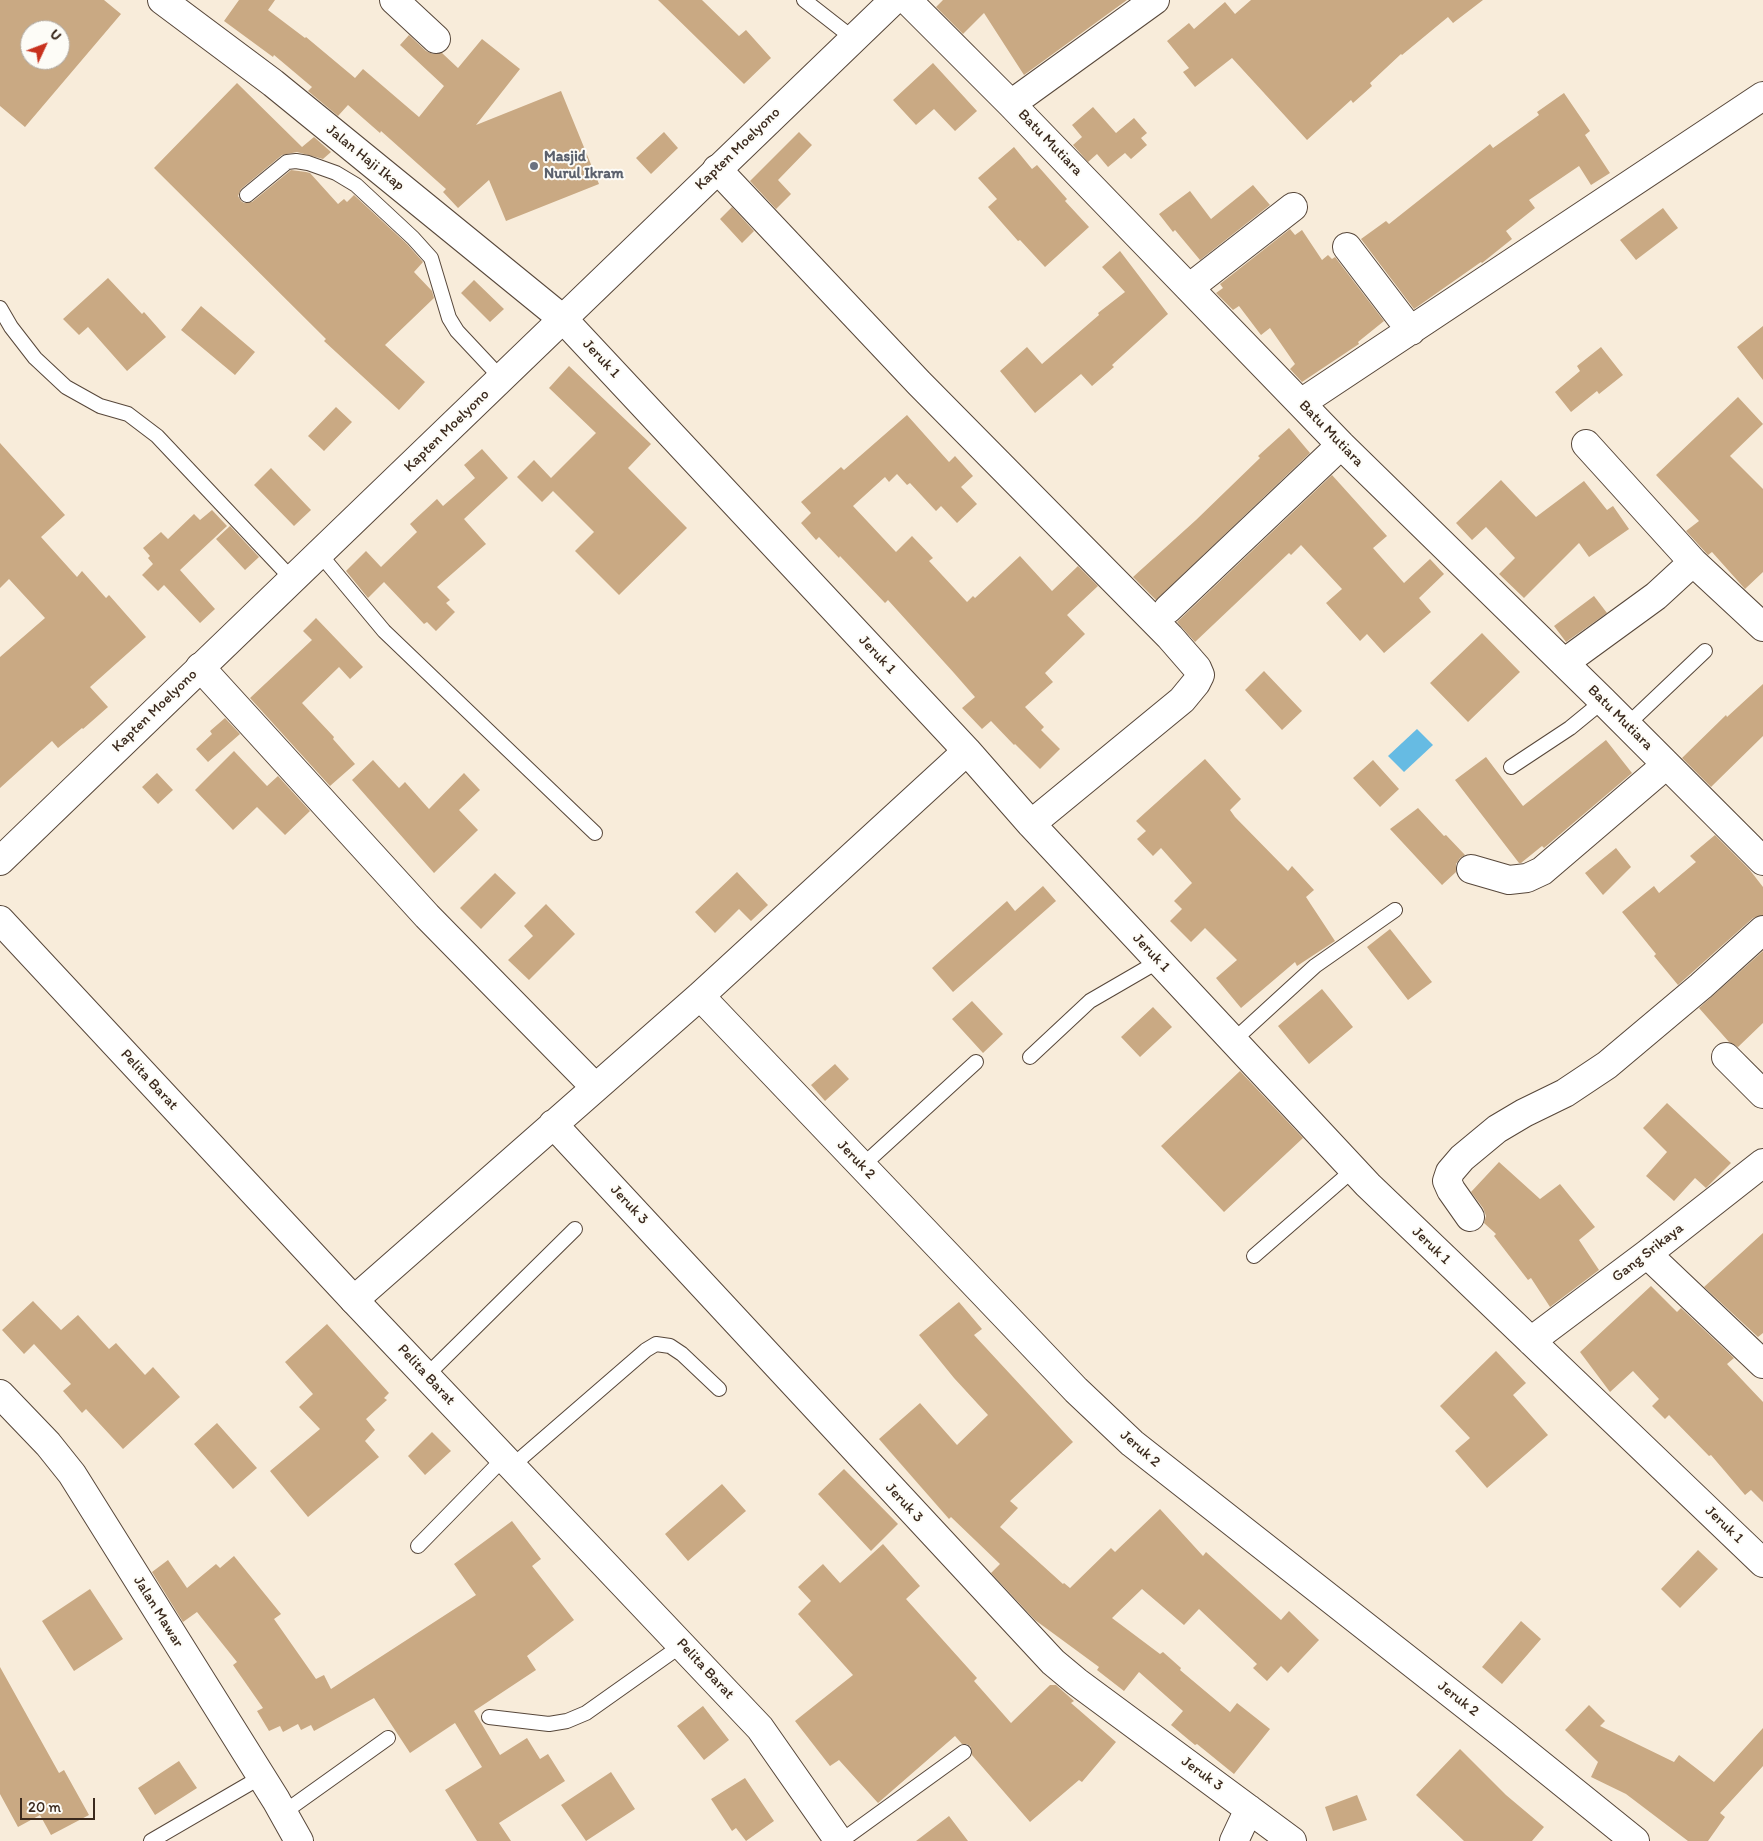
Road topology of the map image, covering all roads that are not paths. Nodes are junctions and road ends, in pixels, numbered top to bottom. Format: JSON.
{"nodes":[{"id":1,"x":162,"y":0,"type":"edge"},
{"id":2,"x":394,"y":0,"type":"edge"},
{"id":3,"x":804,"y":0,"type":"edge"},
{"id":4,"x":894,"y":0,"type":"edge"},
{"id":5,"x":908,"y":0,"type":"edge"},
{"id":6,"x":1155,"y":0,"type":"edge"},
{"id":7,"x":436,"y":39,"type":"dead end"},
{"id":8,"x":854,"y":39,"type":"junction"},
{"id":9,"x":1763,"y":96,"type":"edge"},
{"id":10,"x":1011,"y":104,"type":"junction"},
{"id":11,"x":717,"y":169,"type":"junction"},
{"id":12,"x":248,"y":195,"type":"dead end"},
{"id":13,"x":1293,"y":207,"type":"dead end"},
{"id":14,"x":1347,"y":247,"type":"dead end"},
{"id":15,"x":1189,"y":288,"type":"junction"},
{"id":16,"x":0,"y":308,"type":"edge"},
{"id":17,"x":564,"y":320,"type":"junction"},
{"id":18,"x":1411,"y":330,"type":"junction"},
{"id":19,"x":502,"y":379,"type":"junction"},
{"id":20,"x":1301,"y":403,"type":"junction"},
{"id":21,"x":1586,"y":444,"type":"dead end"},
{"id":22,"x":1341,"y":445,"type":"junction"},
{"id":23,"x":319,"y":554,"type":"junction"},
{"id":24,"x":1693,"y":562,"type":"junction"},
{"id":25,"x":292,"y":579,"type":"junction"},
{"id":26,"x":1168,"y":609,"type":"dead end"},
{"id":27,"x":1763,"y":627,"type":"edge"},
{"id":28,"x":1705,"y":651,"type":"dead end"},
{"id":29,"x":1564,"y":663,"type":"junction"},
{"id":30,"x":200,"y":667,"type":"junction"},
{"id":31,"x":1603,"y":701,"type":"junction"},
{"id":32,"x":1627,"y":725,"type":"junction"},
{"id":33,"x":967,"y":751,"type":"junction"},
{"id":34,"x":1666,"y":764,"type":"junction"},
{"id":35,"x":1511,"y":767,"type":"dead end"},
{"id":36,"x":1031,"y":824,"type":"junction"},
{"id":37,"x":595,"y":833,"type":"dead end"},
{"id":38,"x":0,"y":861,"type":"edge"},
{"id":39,"x":1763,"y":861,"type":"edge"},
{"id":40,"x":1471,"y":869,"type":"dead end"},
{"id":41,"x":1395,"y":910,"type":"dead end"},
{"id":42,"x":0,"y":920,"type":"edge"},
{"id":43,"x":1763,"y":930,"type":"edge"},
{"id":44,"x":1159,"y":961,"type":"junction"},
{"id":45,"x":700,"y":996,"type":"junction"},
{"id":46,"x":1234,"y":1041,"type":"junction"},
{"id":47,"x":1030,"y":1057,"type":"dead end"},
{"id":48,"x":1726,"y":1057,"type":"dead end"},
{"id":49,"x":976,"y":1062,"type":"dead end"},
{"id":50,"x":595,"y":1087,"type":"junction"},
{"id":51,"x":1763,"y":1094,"type":"edge"},
{"id":52,"x":553,"y":1124,"type":"junction"},
{"id":53,"x":1763,"y":1163,"type":"edge"},
{"id":54,"x":862,"y":1166,"type":"junction"},
{"id":55,"x":1354,"y":1170,"type":"junction"},
{"id":56,"x":1470,"y":1217,"type":"dead end"},
{"id":57,"x":575,"y":1229,"type":"dead end"},
{"id":58,"x":1647,"y":1254,"type":"junction"},
{"id":59,"x":1254,"y":1256,"type":"dead end"},
{"id":60,"x":354,"y":1300,"type":"junction"},
{"id":61,"x":1531,"y":1341,"type":"junction"},
{"id":62,"x":1763,"y":1364,"type":"edge"},
{"id":63,"x":426,"y":1376,"type":"junction"},
{"id":64,"x":719,"y":1389,"type":"dead end"},
{"id":65,"x":0,"y":1394,"type":"edge"},
{"id":66,"x":508,"y":1462,"type":"junction"},
{"id":67,"x":418,"y":1546,"type":"dead end"},
{"id":68,"x":1763,"y":1563,"type":"edge"},
{"id":69,"x":682,"y":1646,"type":"junction"},
{"id":70,"x":490,"y":1717,"type":"dead end"},
{"id":71,"x":388,"y":1738,"type":"dead end"},
{"id":72,"x":964,"y":1752,"type":"dead end"},
{"id":73,"x":261,"y":1777,"type":"junction"},
{"id":74,"x":1249,"y":1809,"type":"junction"},
{"id":75,"x":283,"y":1812,"type":"junction"},
{"id":76,"x":151,"y":1841,"type":"edge"},
{"id":77,"x":300,"y":1841,"type":"edge"},
{"id":78,"x":840,"y":1841,"type":"edge"},
{"id":79,"x":1234,"y":1841,"type":"edge"},
{"id":80,"x":1292,"y":1841,"type":"edge"},
{"id":81,"x":1635,"y":1841,"type":"edge"}],
"edges":[{"from":1,"to":17,"type":"street","name":"Jalan Haji Ikap"},
{"from":2,"to":7,"type":"street"},
{"from":3,"to":8,"type":"lane"},
{"from":4,"to":8,"type":"street","name":"Kapten Moelyono"},
{"from":5,"to":10,"type":"street","name":"Batu Mutiara"},
{"from":6,"to":10,"type":"street"},
{"from":8,"to":11,"type":"street","name":"Kapten Moelyono"},
{"from":9,"to":18,"type":"street"},
{"from":10,"to":15,"type":"street","name":"Batu Mutiara"},
{"from":11,"to":17,"type":"street","name":"Kapten Moelyono"},
{"from":11,"to":36,"type":"street"},
{"from":12,"to":19,"type":"lane"},
{"from":13,"to":15,"type":"street"},
{"from":14,"to":18,"type":"street"},
{"from":15,"to":20,"type":"street","name":"Batu Mutiara"},
{"from":16,"to":25,"type":"lane"},
{"from":17,"to":19,"type":"street","name":"Kapten Moelyono"},
{"from":17,"to":33,"type":"street","name":"Jeruk 1"},
{"from":18,"to":20,"type":"street"},
{"from":19,"to":23,"type":"street","name":"Kapten Moelyono"},
{"from":20,"to":22,"type":"street","name":"Batu Mutiara"},
{"from":21,"to":24,"type":"street"},
{"from":22,"to":26,"type":"street"},
{"from":22,"to":29,"type":"street","name":"Batu Mutiara"},
{"from":23,"to":25,"type":"street","name":"Kapten Moelyono"},
{"from":23,"to":37,"type":"lane"},
{"from":24,"to":27,"type":"street"},
{"from":24,"to":29,"type":"street"},
{"from":25,"to":30,"type":"street","name":"Kapten Moelyono"},
{"from":28,"to":32,"type":"lane"},
{"from":29,"to":31,"type":"street","name":"Batu Mutiara"},
{"from":30,"to":38,"type":"street","name":"Kapten Moelyono"},
{"from":30,"to":50,"type":"street"},
{"from":31,"to":32,"type":"street","name":"Batu Mutiara"},
{"from":31,"to":35,"type":"lane"},
{"from":32,"to":34,"type":"street","name":"Batu Mutiara"},
{"from":33,"to":36,"type":"street","name":"Jeruk 1"},
{"from":33,"to":45,"type":"street"},
{"from":34,"to":39,"type":"street","name":"Batu Mutiara"},
{"from":34,"to":40,"type":"street"},
{"from":36,"to":44,"type":"street","name":"Jeruk 1"},
{"from":41,"to":46,"type":"lane"},
{"from":42,"to":60,"type":"street","name":"Pelita Barat"},
{"from":43,"to":56,"type":"street"},
{"from":44,"to":46,"type":"street","name":"Jeruk 1"},
{"from":44,"to":47,"type":"lane"},
{"from":45,"to":50,"type":"street"},
{"from":45,"to":54,"type":"street","name":"Jeruk 2"},
{"from":46,"to":55,"type":"street","name":"Jeruk 1"},
{"from":48,"to":51,"type":"street"},
{"from":49,"to":54,"type":"lane"},
{"from":50,"to":52,"type":"street"},
{"from":52,"to":60,"type":"street"},
{"from":52,"to":74,"type":"street","name":"Jeruk 3"},
{"from":53,"to":58,"type":"street","name":"Gang Srikaya"},
{"from":54,"to":81,"type":"street","name":"Jeruk 2"},
{"from":55,"to":59,"type":"lane"},
{"from":55,"to":61,"type":"street","name":"Jeruk 1"},
{"from":57,"to":63,"type":"lane"},
{"from":58,"to":61,"type":"street","name":"Gang Srikaya"},
{"from":58,"to":62,"type":"street"},
{"from":60,"to":63,"type":"street","name":"Pelita Barat"},
{"from":61,"to":68,"type":"street","name":"Jeruk 1"},
{"from":63,"to":66,"type":"street","name":"Pelita Barat"},
{"from":64,"to":66,"type":"lane"},
{"from":65,"to":73,"type":"street","name":"Jalan Mawar"},
{"from":66,"to":67,"type":"lane"},
{"from":66,"to":69,"type":"street","name":"Pelita Barat"},
{"from":69,"to":70,"type":"lane"},
{"from":69,"to":78,"type":"street","name":"Pelita Barat"},
{"from":71,"to":75,"type":"lane"},
{"from":72,"to":78,"type":"lane"},
{"from":73,"to":75,"type":"street","name":"Jalan Mawar"},
{"from":73,"to":76,"type":"lane"},
{"from":74,"to":79,"type":"street"},
{"from":74,"to":80,"type":"street","name":"Jeruk 3"},
{"from":75,"to":77,"type":"street","name":"Jalan Mawar"}]}
